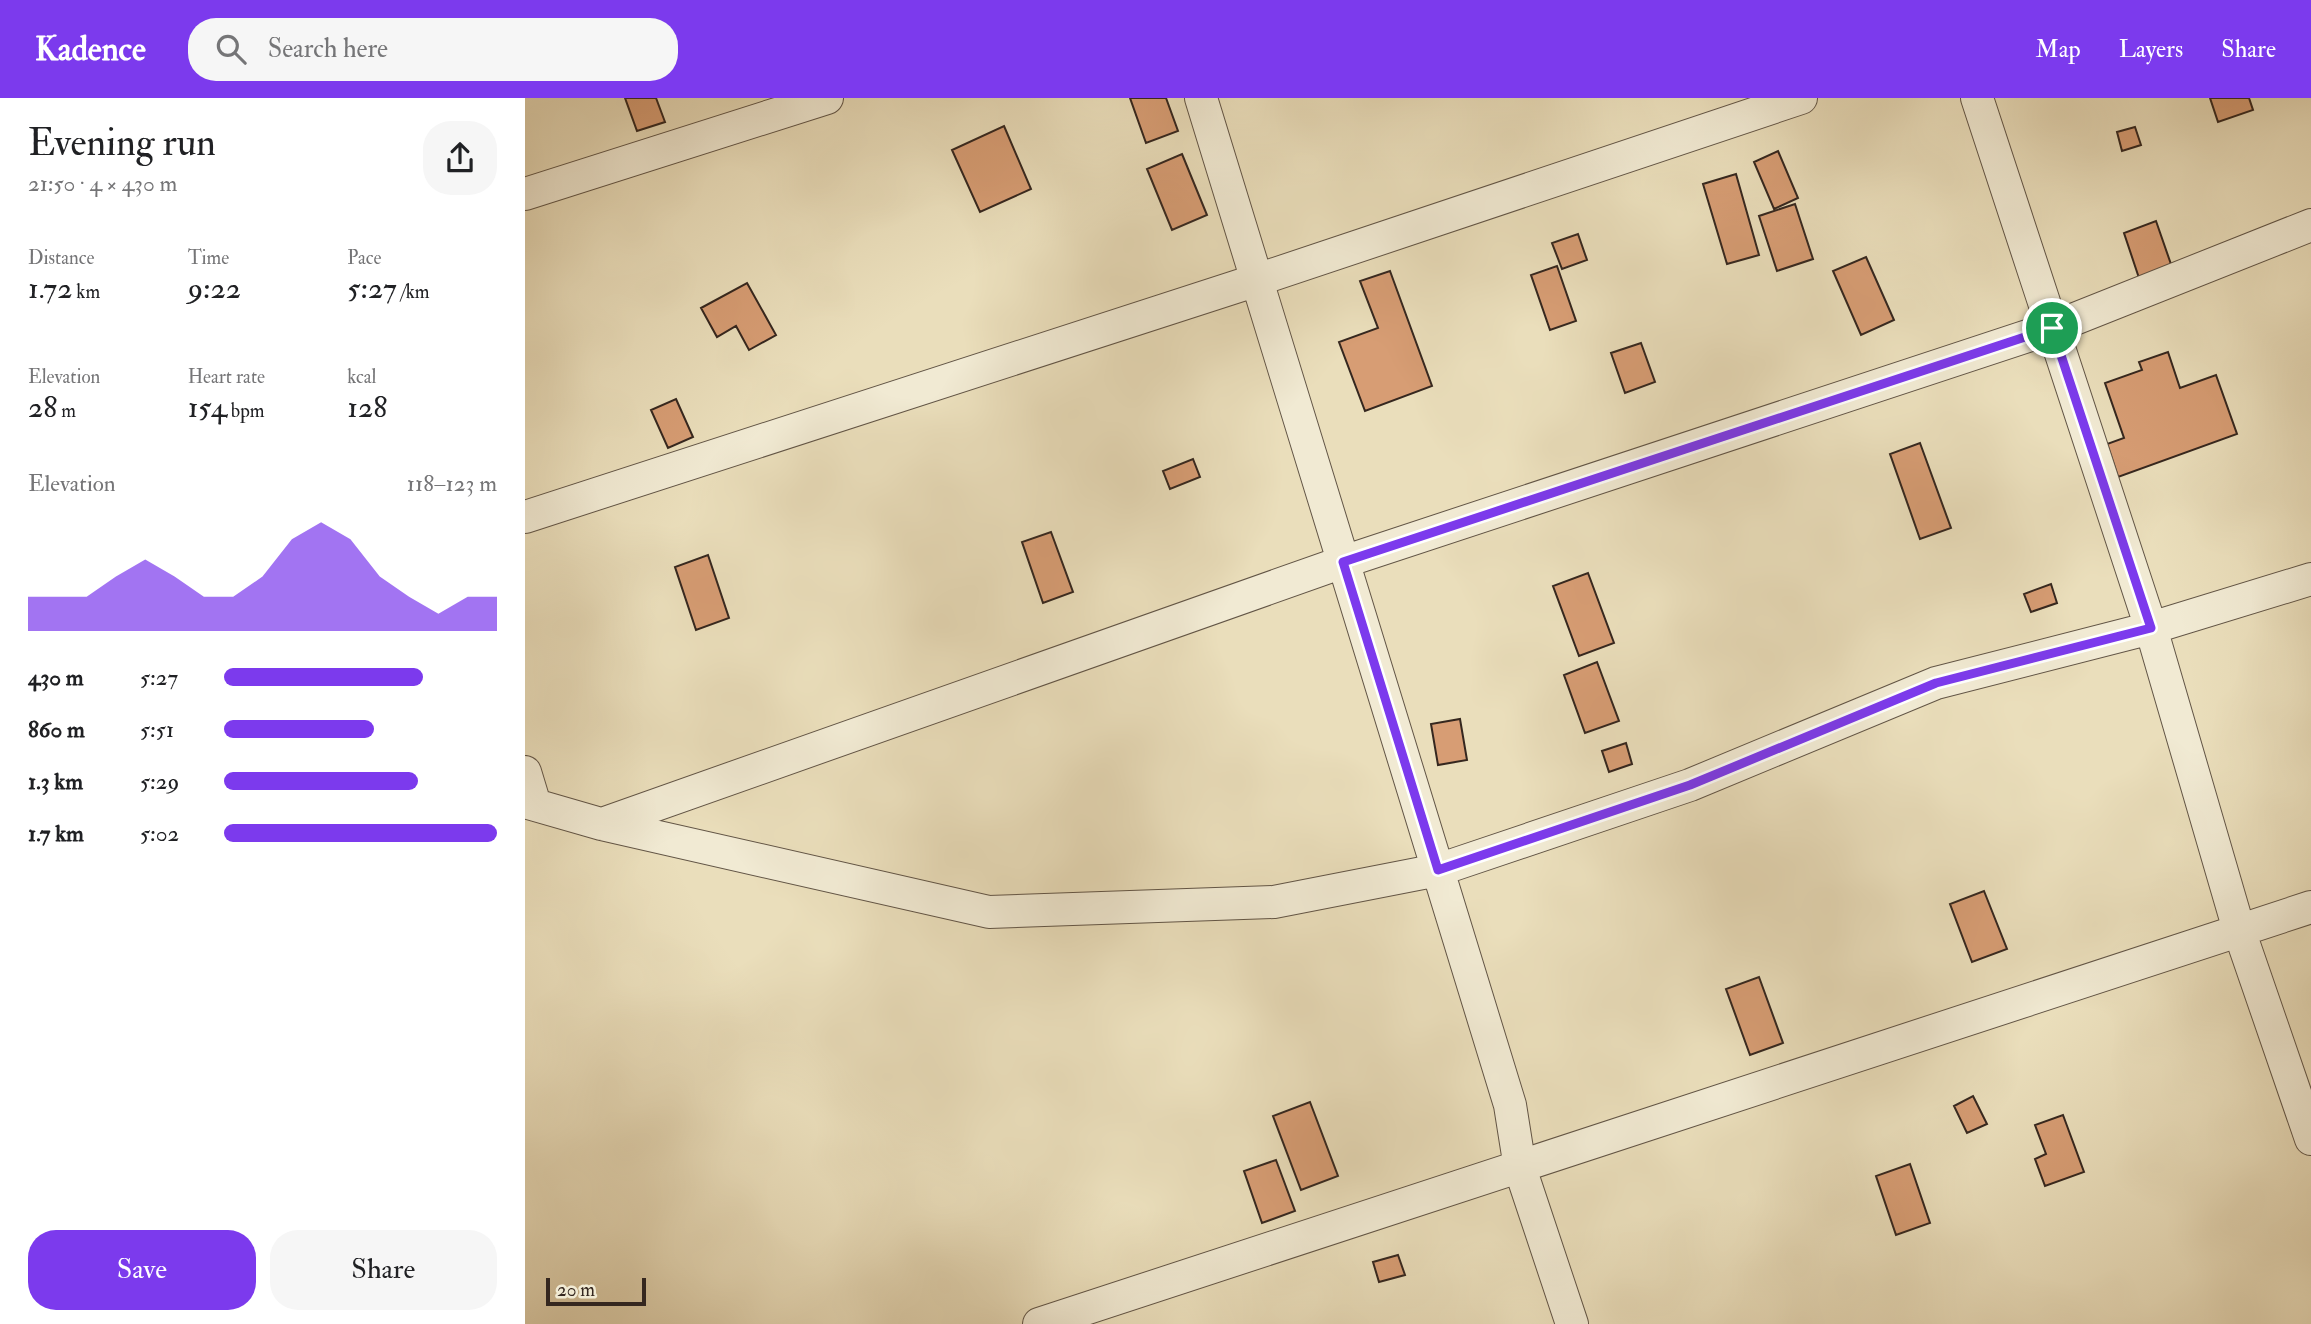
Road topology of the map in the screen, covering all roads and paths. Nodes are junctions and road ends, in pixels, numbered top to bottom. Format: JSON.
{"nodes":[{"id":1,"x":827,"y":98,"type":"edge"},
{"id":2,"x":1201,"y":98,"type":"edge"},
{"id":3,"x":1801,"y":98,"type":"edge"},
{"id":4,"x":1977,"y":98,"type":"edge"},
{"id":5,"x":525,"y":194,"type":"edge"},
{"id":6,"x":2311,"y":225,"type":"edge"},
{"id":7,"x":1257,"y":280,"type":"junction"},
{"id":8,"x":2052,"y":328,"type":"junction"},
{"id":9,"x":525,"y":517,"type":"edge"},
{"id":10,"x":1343,"y":562,"type":"junction"},
{"id":11,"x":2311,"y":579,"type":"edge"},
{"id":12,"x":2151,"y":628,"type":"junction"},
{"id":13,"x":525,"y":772,"type":"edge"},
{"id":14,"x":530,"y":803,"type":"edge"},
{"id":15,"x":601,"y":824,"type":"junction"},
{"id":16,"x":1438,"y":870,"type":"junction"},
{"id":17,"x":2311,"y":907,"type":"edge"},
{"id":18,"x":2239,"y":930,"type":"junction"},
{"id":19,"x":2311,"y":1139,"type":"edge"},
{"id":20,"x":1520,"y":1168,"type":"junction"},
{"id":21,"x":1039,"y":1324,"type":"edge"},
{"id":22,"x":1572,"y":1324,"type":"edge"}],
"edges":[{"from":1,"to":5,"type":"street"},
{"from":2,"to":7,"type":"street"},
{"from":3,"to":7,"type":"street"},
{"from":4,"to":8,"type":"street"},
{"from":6,"to":8,"type":"street"},
{"from":7,"to":9,"type":"street"},
{"from":7,"to":10,"type":"street"},
{"from":8,"to":10,"type":"street"},
{"from":8,"to":12,"type":"street"},
{"from":10,"to":15,"type":"street"},
{"from":10,"to":16,"type":"street"},
{"from":11,"to":12,"type":"street"},
{"from":12,"to":16,"type":"street"},
{"from":12,"to":18,"type":"street"},
{"from":13,"to":14,"type":"street"},
{"from":14,"to":15,"type":"street"},
{"from":15,"to":16,"type":"street"},
{"from":16,"to":20,"type":"street"},
{"from":17,"to":18,"type":"street"},
{"from":18,"to":19,"type":"street"},
{"from":18,"to":20,"type":"street"},
{"from":20,"to":21,"type":"street"},
{"from":20,"to":22,"type":"street"}]}
